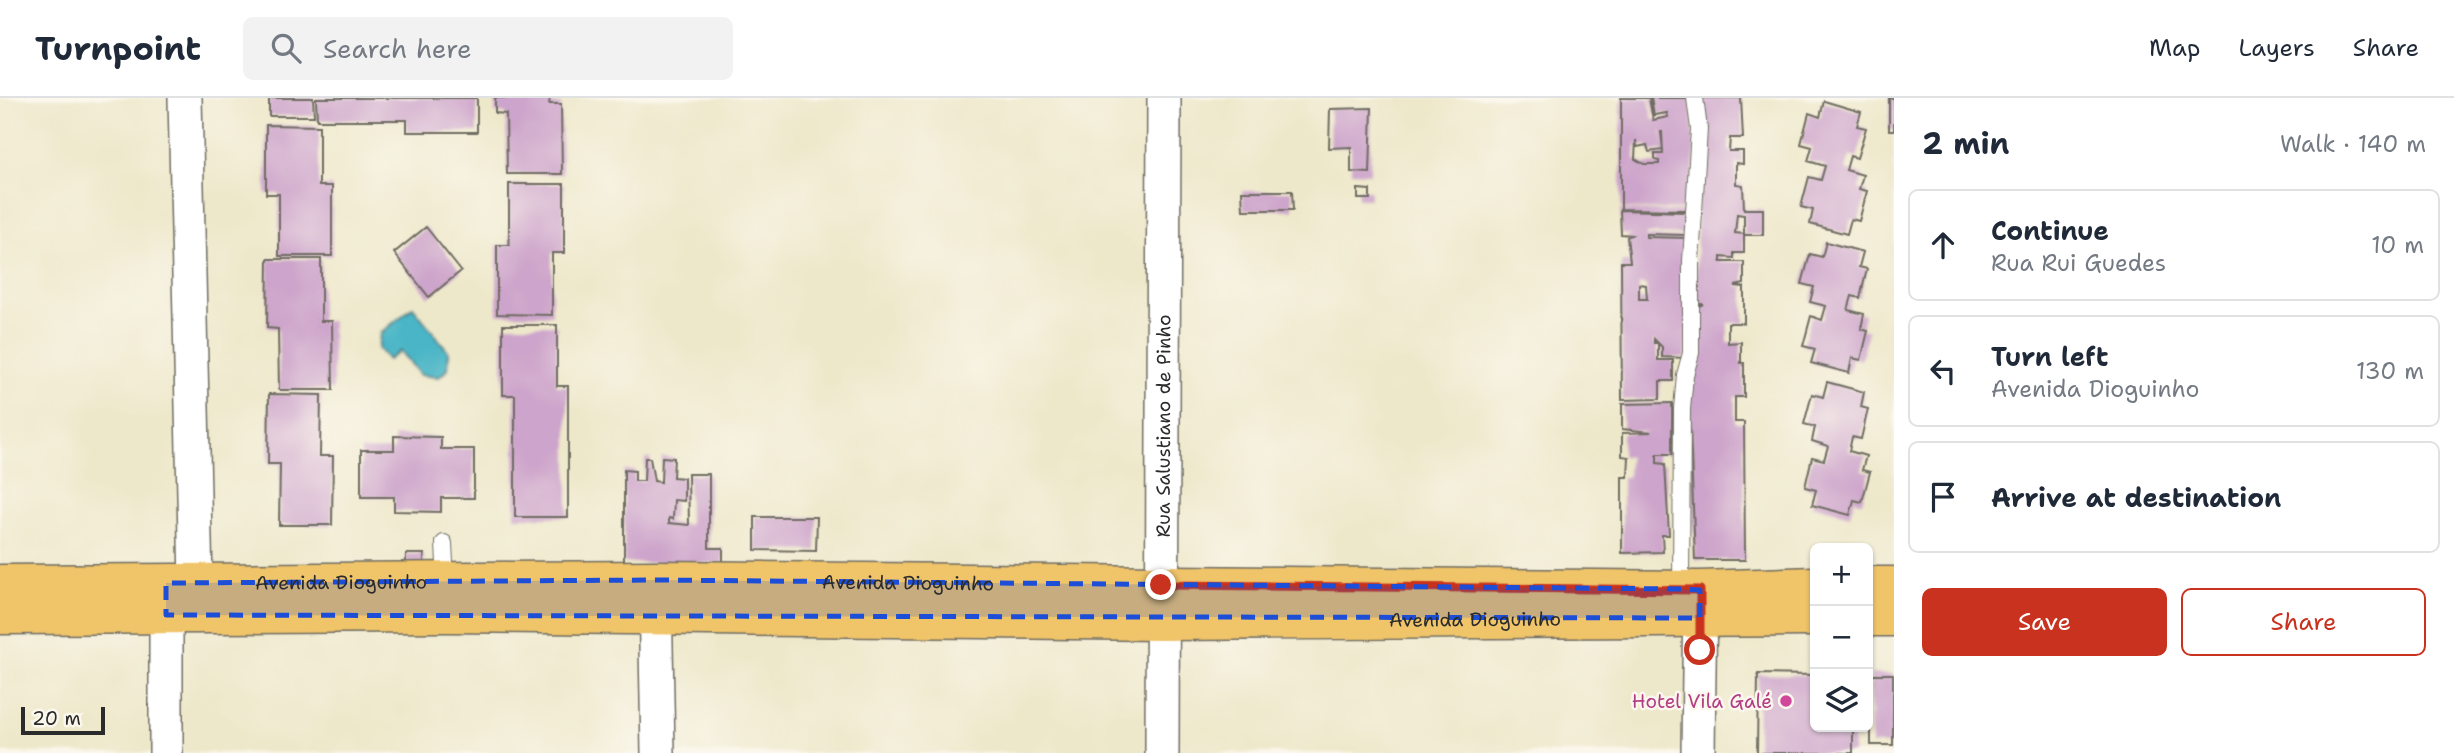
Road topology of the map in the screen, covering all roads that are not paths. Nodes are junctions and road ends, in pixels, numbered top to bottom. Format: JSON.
{"nodes":[{"id":1,"x":185,"y":98,"type":"edge"},
{"id":2,"x":1164,"y":98,"type":"edge"},
{"id":3,"x":1695,"y":98,"type":"edge"},
{"id":4,"x":444,"y":543,"type":"dead end"},
{"id":5,"x":0,"y":584,"type":"edge"},
{"id":6,"x":1873,"y":586,"type":"edge"},
{"id":7,"x":1894,"y":586,"type":"edge"},
{"id":8,"x":1810,"y":587,"type":"edge"},
{"id":9,"x":176,"y":594,"type":"junction"},
{"id":10,"x":446,"y":598,"type":"junction"},
{"id":11,"x":655,"y":598,"type":"junction"},
{"id":12,"x":1694,"y":599,"type":"junction"},
{"id":13,"x":1161,"y":603,"type":"junction"},
{"id":14,"x":0,"y":615,"type":"edge"},
{"id":15,"x":1810,"y":616,"type":"edge"},
{"id":16,"x":1873,"y":617,"type":"edge"},
{"id":17,"x":1894,"y":617,"type":"edge"},
{"id":18,"x":166,"y":753,"type":"edge"},
{"id":19,"x":658,"y":753,"type":"edge"},
{"id":20,"x":1162,"y":753,"type":"edge"},
{"id":21,"x":1698,"y":753,"type":"edge"}],
"edges":[{"from":1,"to":9,"type":"street"},
{"from":2,"to":13,"type":"street","name":"Rua Salustiano de Pinho"},
{"from":3,"to":12,"type":"lane"},
{"from":4,"to":10,"type":"lane"},
{"from":5,"to":9,"type":"main road","name":"Avenida Dioguinho"},
{"from":6,"to":7,"type":"main road"},
{"from":8,"to":12,"type":"main road","name":"Avenida Dioguinho"},
{"from":9,"to":10,"type":"main road","name":"Avenida Dioguinho"},
{"from":9,"to":14,"type":"main road","name":"Avenida Dioguinho"},
{"from":9,"to":18,"type":"street"},
{"from":10,"to":11,"type":"main road","name":"Avenida Dioguinho"},
{"from":11,"to":13,"type":"main road","name":"Avenida Dioguinho"},
{"from":11,"to":19,"type":"street"},
{"from":12,"to":13,"type":"main road","name":"Avenida Dioguinho"},
{"from":12,"to":15,"type":"main road","name":"Avenida Dioguinho"},
{"from":12,"to":21,"type":"street"},
{"from":13,"to":20,"type":"street","name":"Rua Salustiano de Pinho"},
{"from":16,"to":17,"type":"main road"}]}
